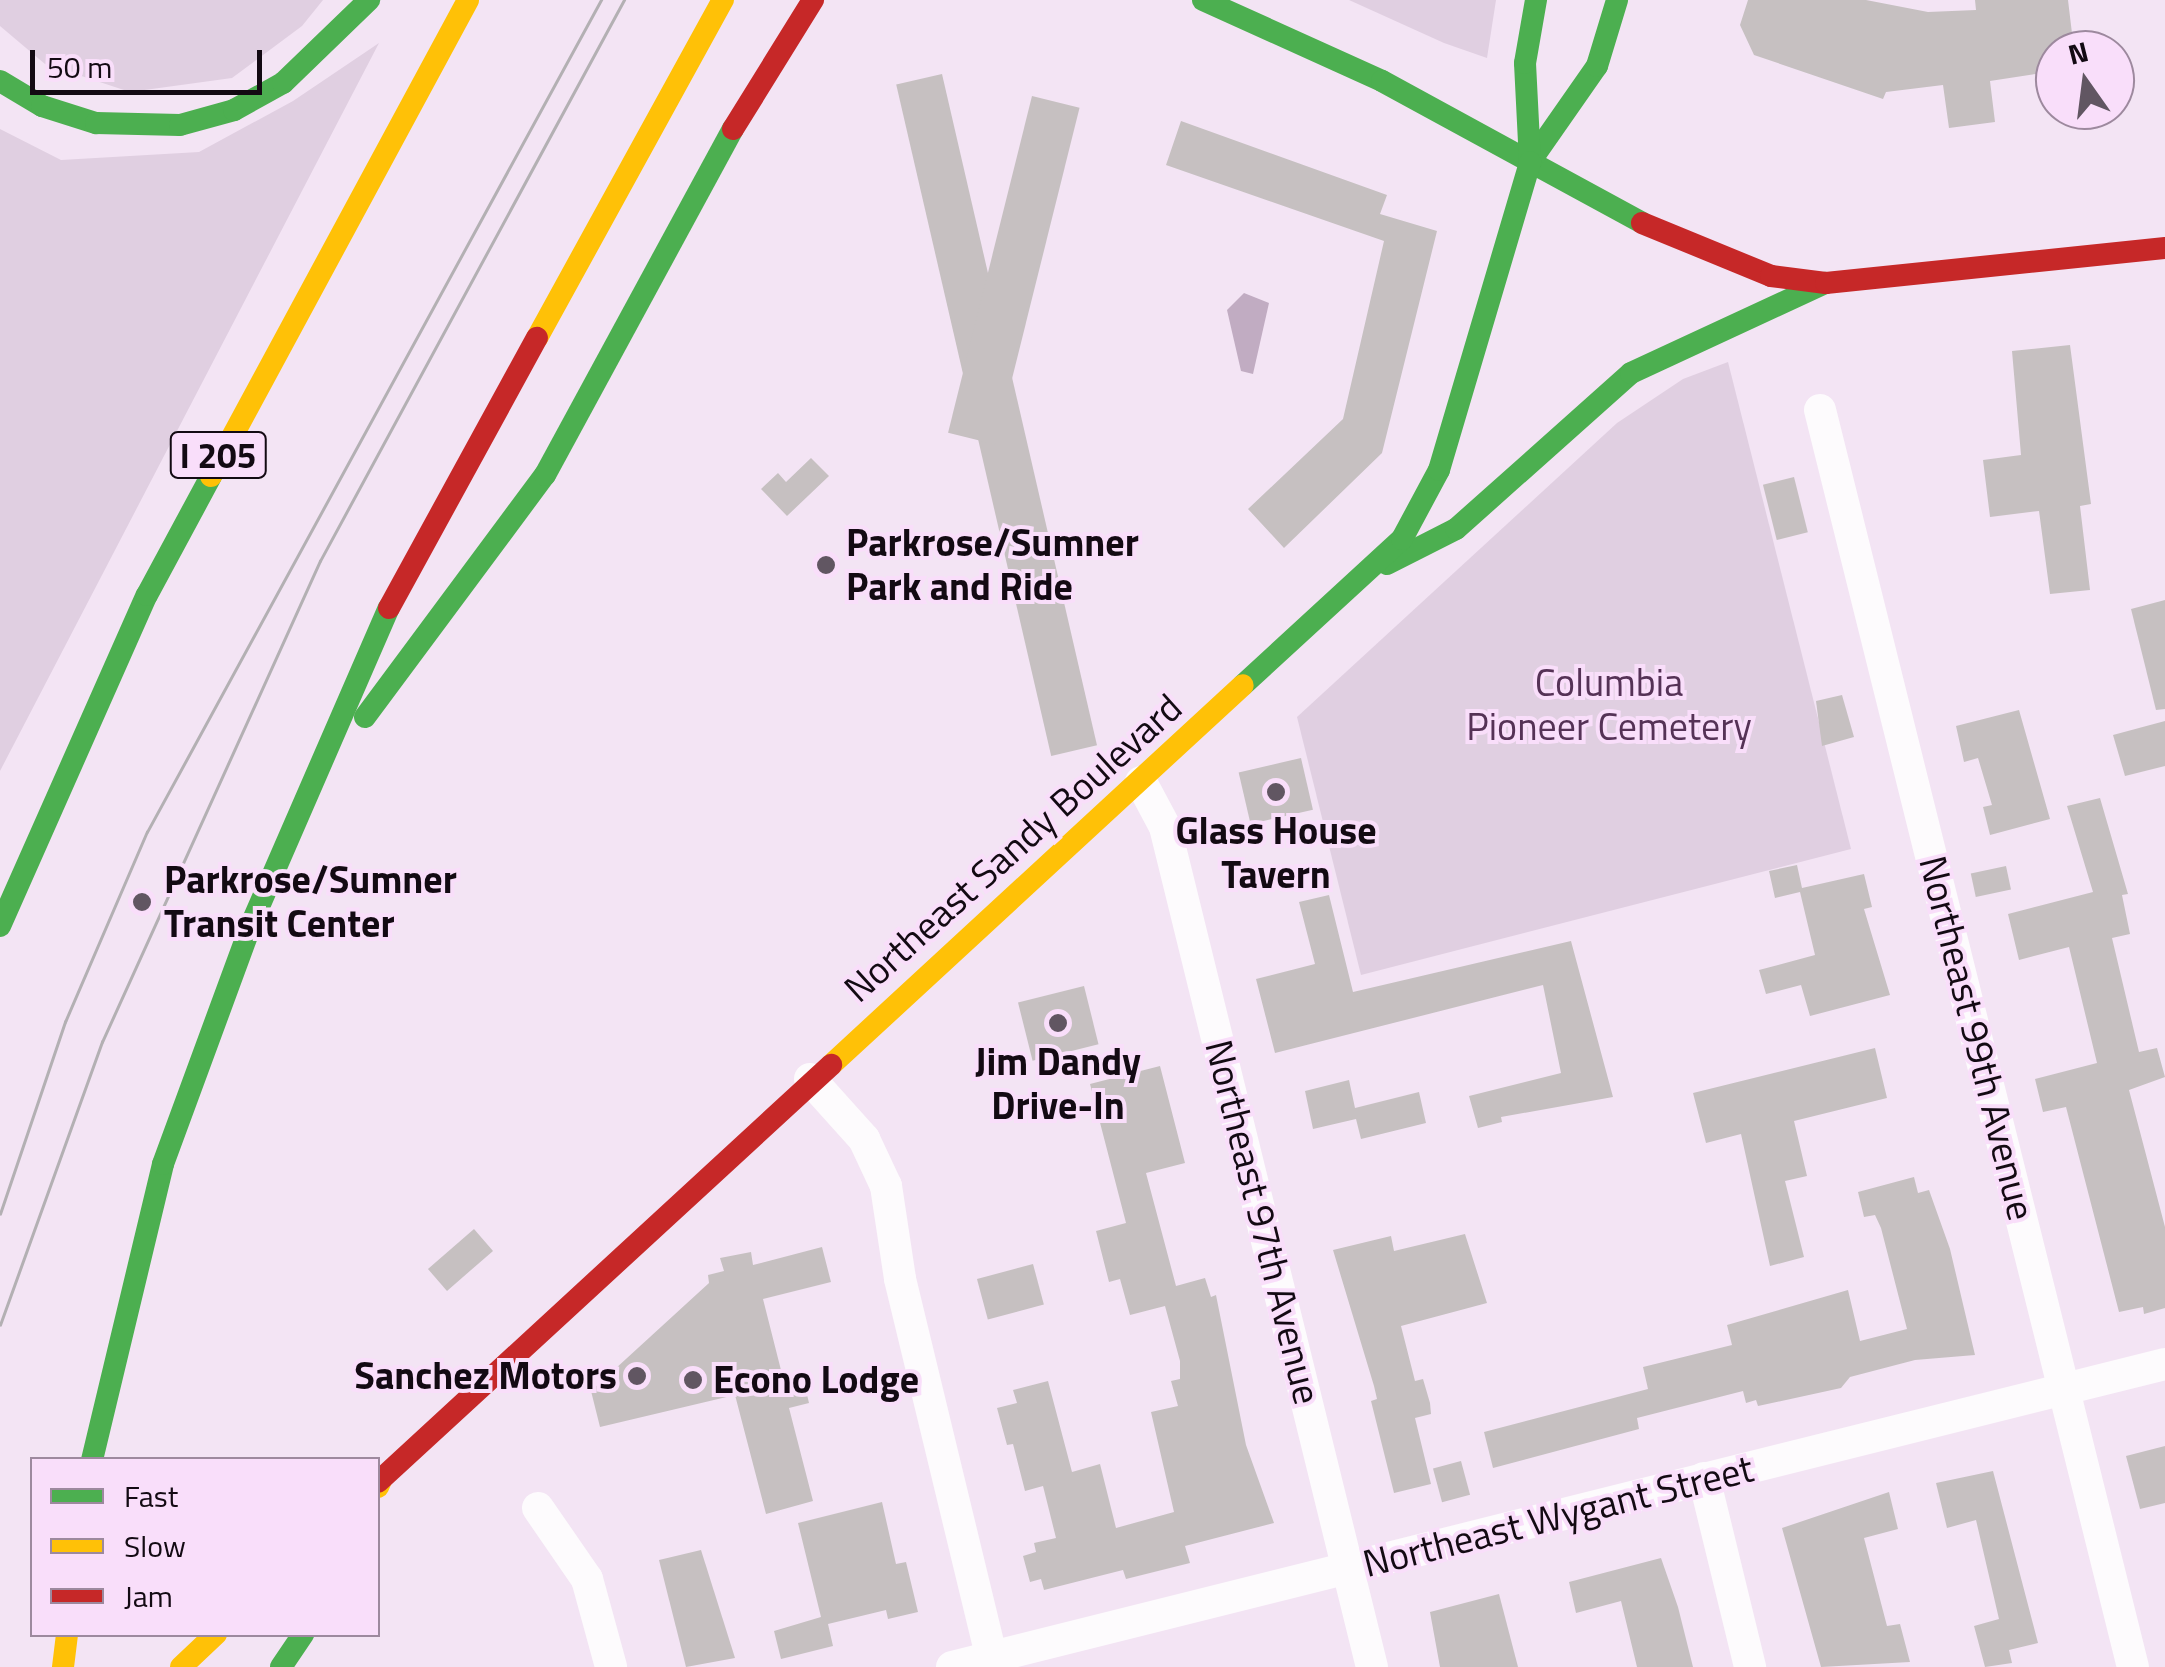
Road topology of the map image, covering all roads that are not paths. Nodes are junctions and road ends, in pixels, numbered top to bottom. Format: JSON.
{"nodes":[{"id":1,"x":369,"y":0,"type":"edge"},
{"id":2,"x":468,"y":0,"type":"edge"},
{"id":3,"x":724,"y":0,"type":"edge"},
{"id":4,"x":814,"y":0,"type":"edge"},
{"id":5,"x":1203,"y":0,"type":"edge"},
{"id":6,"x":1536,"y":0,"type":"edge"},
{"id":7,"x":1616,"y":0,"type":"edge"},
{"id":8,"x":0,"y":81,"type":"edge"},
{"id":9,"x":1530,"y":162,"type":"junction"},
{"id":10,"x":2164,"y":255,"type":"edge"},
{"id":11,"x":1826,"y":283,"type":"junction"},
{"id":12,"x":1820,"y":410,"type":"dead end"},
{"id":13,"x":1376,"y":566,"type":"junction"},
{"id":14,"x":1141,"y":782,"type":"junction"},
{"id":15,"x":310,"y":792,"type":"junction"},
{"id":16,"x":0,"y":926,"type":"edge"},
{"id":17,"x":810,"y":1079,"type":"junction"},
{"id":18,"x":2165,"y":1364,"type":"edge"},
{"id":19,"x":2065,"y":1388,"type":"junction"},
{"id":20,"x":93,"y":1457,"type":"edge"},
{"id":21,"x":1704,"y":1478,"type":"junction"},
{"id":22,"x":380,"y":1481,"type":"edge"},
{"id":23,"x":538,"y":1508,"type":"dead end"},
{"id":24,"x":1348,"y":1570,"type":"junction"},
{"id":25,"x":67,"y":1637,"type":"edge"},
{"id":26,"x":301,"y":1637,"type":"edge"},
{"id":27,"x":211,"y":1639,"type":"edge"},
{"id":28,"x":993,"y":1662,"type":"edge"},
{"id":29,"x":63,"y":1667,"type":"edge"},
{"id":30,"x":182,"y":1667,"type":"edge"},
{"id":31,"x":281,"y":1667,"type":"edge"},
{"id":32,"x":610,"y":1667,"type":"edge"},
{"id":33,"x":952,"y":1667,"type":"edge"},
{"id":34,"x":1372,"y":1667,"type":"edge"},
{"id":35,"x":1750,"y":1667,"type":"edge"},
{"id":36,"x":2134,"y":1667,"type":"edge"}],
"edges":[{"from":1,"to":8,"type":"main road"},
{"from":2,"to":16,"type":"main road","number":"I 205"},
{"from":3,"to":15,"type":"main road"},
{"from":4,"to":15,"type":"main road"},
{"from":5,"to":9,"type":"main road"},
{"from":6,"to":9,"type":"main road"},
{"from":7,"to":9,"type":"main road"},
{"from":9,"to":11,"type":"main road"},
{"from":9,"to":13,"type":"main road","name":"Northeast Sandy Boulevard"},
{"from":10,"to":11,"type":"main road"},
{"from":11,"to":13,"type":"main road"},
{"from":12,"to":19,"type":"street","name":"Northeast 99th Avenue"},
{"from":13,"to":14,"type":"main road","name":"Northeast Sandy Boulevard"},
{"from":14,"to":17,"type":"main road","name":"Northeast Sandy Boulevard"},
{"from":14,"to":24,"type":"street","name":"Northeast 97th Avenue"},
{"from":15,"to":20,"type":"main road"},
{"from":17,"to":22,"type":"main road","name":"Northeast Sandy Boulevard"},
{"from":17,"to":28,"type":"street"},
{"from":18,"to":19,"type":"street","name":"Northeast Wygant Street"},
{"from":19,"to":21,"type":"street","name":"Northeast Wygant Street"},
{"from":19,"to":36,"type":"street","name":"Northeast 99th Avenue"},
{"from":21,"to":24,"type":"street","name":"Northeast Wygant Street"},
{"from":21,"to":35,"type":"street"},
{"from":23,"to":32,"type":"street"},
{"from":24,"to":28,"type":"street","name":"Northeast Wygant Street"},
{"from":24,"to":34,"type":"street","name":"Northeast 97th Avenue"},
{"from":25,"to":29,"type":"main road"},
{"from":26,"to":31,"type":"main road"},
{"from":27,"to":30,"type":"main road"},
{"from":28,"to":33,"type":"street","name":"Northeast Wygant Street"}]}
